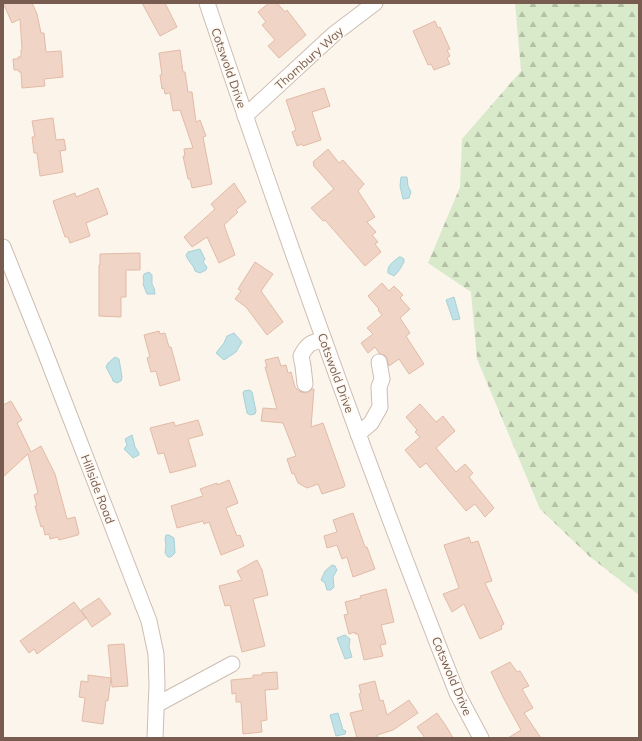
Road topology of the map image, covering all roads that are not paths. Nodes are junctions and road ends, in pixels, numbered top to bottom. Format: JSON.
{"nodes":[{"id":1,"x":208,"y":3,"type":"edge"},
{"id":2,"x":376,"y":3,"type":"edge"},
{"id":3,"x":245,"y":116,"type":"junction"},
{"id":4,"x":3,"y":247,"type":"edge"},
{"id":5,"x":324,"y":340,"type":"junction"},
{"id":6,"x":379,"y":362,"type":"dead end"},
{"id":7,"x":305,"y":384,"type":"dead end"},
{"id":8,"x":358,"y":434,"type":"junction"},
{"id":9,"x":232,"y":664,"type":"dead end"},
{"id":10,"x":156,"y":705,"type":"junction"},
{"id":11,"x":155,"y":738,"type":"edge"},
{"id":12,"x":481,"y":738,"type":"edge"}],
"edges":[{"from":1,"to":3,"type":"street","name":"Cotswold Drive"},
{"from":2,"to":3,"type":"street","name":"Thornbury Way"},
{"from":3,"to":5,"type":"street","name":"Cotswold Drive"},
{"from":4,"to":10,"type":"street","name":"Hillside Road"},
{"from":5,"to":7,"type":"street"},
{"from":5,"to":8,"type":"street","name":"Cotswold Drive"},
{"from":6,"to":8,"type":"street"},
{"from":8,"to":12,"type":"street","name":"Cotswold Drive"},
{"from":9,"to":10,"type":"street"},
{"from":10,"to":11,"type":"street","name":"Hillside Road"}]}
